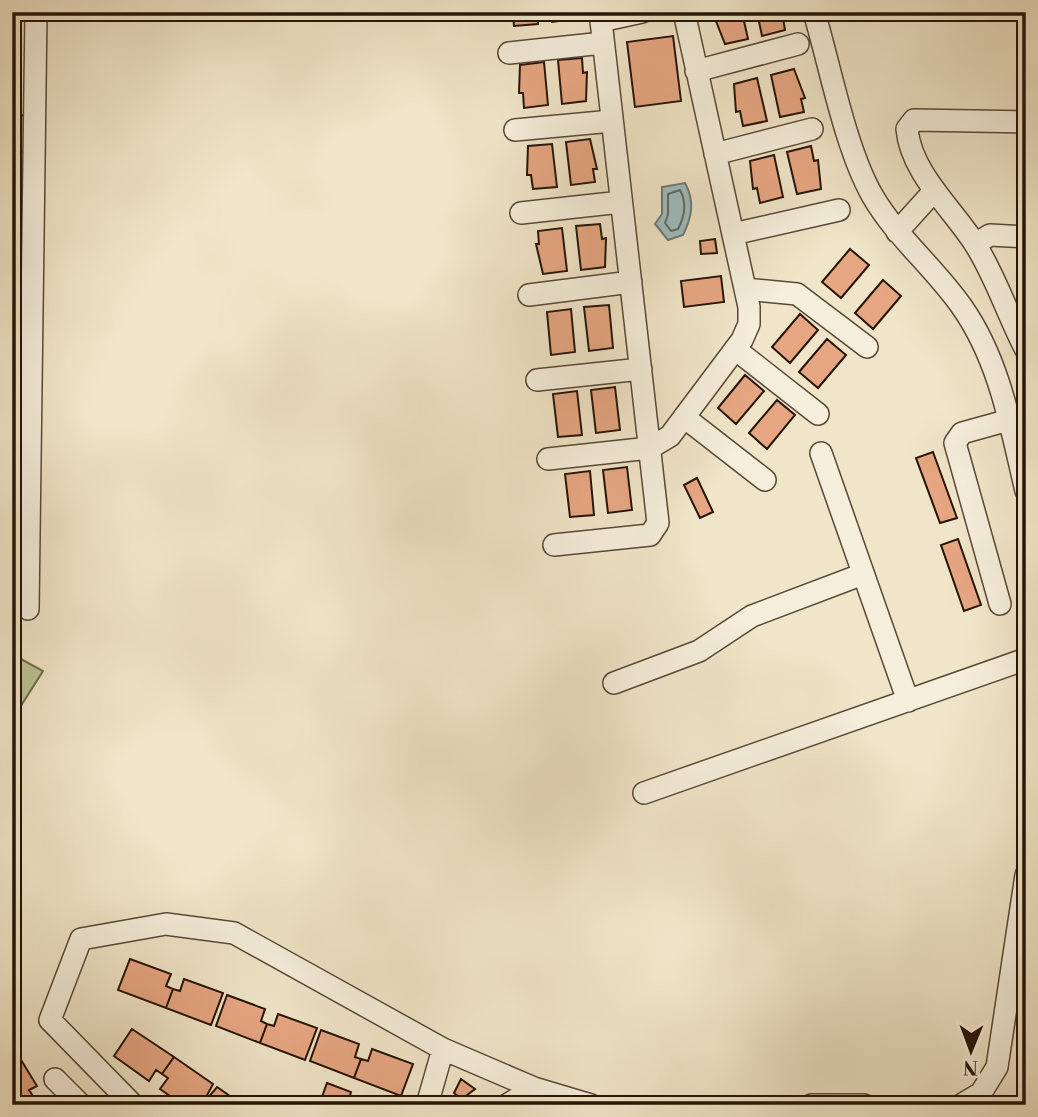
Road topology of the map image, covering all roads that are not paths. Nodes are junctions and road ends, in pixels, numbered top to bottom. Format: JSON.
{"nodes":[{"id":1,"x":36,"y":12,"type":"edge"},
{"id":2,"x":642,"y":12,"type":"edge"},
{"id":3,"x":684,"y":12,"type":"edge"},
{"id":4,"x":814,"y":12,"type":"edge"},
{"id":5,"x":601,"y":16,"type":"edge"},
{"id":6,"x":603,"y":43,"type":"junction"},
{"id":7,"x":798,"y":44,"type":"dead end"},
{"id":8,"x":509,"y":53,"type":"dead end"},
{"id":9,"x":696,"y":71,"type":"junction"},
{"id":10,"x":612,"y":121,"type":"junction"},
{"id":11,"x":1026,"y":122,"type":"edge"},
{"id":12,"x":812,"y":129,"type":"dead end"},
{"id":13,"x":515,"y":130,"type":"dead end"},
{"id":14,"x":715,"y":154,"type":"junction"},
{"id":15,"x":934,"y":191,"type":"junction"},
{"id":16,"x":621,"y":202,"type":"junction"},
{"id":17,"x":839,"y":210,"type":"dead end"},
{"id":18,"x":521,"y":213,"type":"dead end"},
{"id":19,"x":897,"y":232,"type":"junction"},
{"id":20,"x":733,"y":234,"type":"junction"},
{"id":21,"x":1026,"y":237,"type":"edge"},
{"id":22,"x":975,"y":244,"type":"junction"},
{"id":23,"x":631,"y":282,"type":"junction"},
{"id":24,"x":744,"y":289,"type":"junction"},
{"id":25,"x":529,"y":295,"type":"dead end"},
{"id":26,"x":867,"y":347,"type":"dead end"},
{"id":27,"x":735,"y":349,"type":"junction"},
{"id":28,"x":1026,"y":351,"type":"edge"},
{"id":29,"x":641,"y":369,"type":"junction"},
{"id":30,"x":537,"y":380,"type":"dead end"},
{"id":31,"x":818,"y":414,"type":"dead end"},
{"id":32,"x":684,"y":417,"type":"junction"},
{"id":33,"x":1009,"y":420,"type":"junction"},
{"id":34,"x":650,"y":448,"type":"junction"},
{"id":35,"x":821,"y":453,"type":"dead end"},
{"id":36,"x":548,"y":459,"type":"dead end"},
{"id":37,"x":765,"y":480,"type":"dead end"},
{"id":38,"x":1026,"y":491,"type":"edge"},
{"id":39,"x":554,"y":545,"type":"dead end"},
{"id":40,"x":863,"y":574,"type":"junction"},
{"id":41,"x":1000,"y":604,"type":"dead end"},
{"id":42,"x":28,"y":609,"type":"dead end"},
{"id":43,"x":1026,"y":659,"type":"edge"},
{"id":44,"x":614,"y":683,"type":"dead end"},
{"id":45,"x":908,"y":701,"type":"junction"},
{"id":46,"x":643,"y":793,"type":"dead end"},
{"id":47,"x":1026,"y":875,"type":"edge"},
{"id":48,"x":443,"y":1049,"type":"junction"},
{"id":49,"x":55,"y":1079,"type":"dead end"},
{"id":50,"x":534,"y":1088,"type":"junction"},
{"id":51,"x":81,"y":1105,"type":"edge"},
{"id":52,"x":133,"y":1105,"type":"edge"},
{"id":53,"x":427,"y":1105,"type":"edge"},
{"id":54,"x":507,"y":1105,"type":"edge"},
{"id":55,"x":591,"y":1105,"type":"edge"},
{"id":56,"x":811,"y":1105,"type":"edge"},
{"id":57,"x":864,"y":1105,"type":"edge"},
{"id":58,"x":961,"y":1105,"type":"edge"}],
"edges":[{"from":1,"to":42,"type":"street"},
{"from":2,"to":5,"type":"street"},
{"from":3,"to":9,"type":"street"},
{"from":4,"to":19,"type":"street"},
{"from":5,"to":6,"type":"street"},
{"from":6,"to":8,"type":"street"},
{"from":6,"to":10,"type":"street"},
{"from":7,"to":9,"type":"street"},
{"from":9,"to":14,"type":"street"},
{"from":10,"to":13,"type":"street"},
{"from":10,"to":16,"type":"street"},
{"from":11,"to":15,"type":"street"},
{"from":12,"to":14,"type":"street"},
{"from":14,"to":20,"type":"street"},
{"from":15,"to":19,"type":"street"},
{"from":15,"to":22,"type":"street"},
{"from":16,"to":18,"type":"street"},
{"from":16,"to":23,"type":"street"},
{"from":17,"to":20,"type":"street"},
{"from":19,"to":33,"type":"street"},
{"from":20,"to":24,"type":"street"},
{"from":21,"to":22,"type":"street"},
{"from":22,"to":28,"type":"street"},
{"from":23,"to":25,"type":"street"},
{"from":23,"to":29,"type":"street"},
{"from":24,"to":26,"type":"street"},
{"from":24,"to":27,"type":"street"},
{"from":27,"to":31,"type":"street"},
{"from":27,"to":32,"type":"street"},
{"from":29,"to":30,"type":"street"},
{"from":29,"to":34,"type":"street"},
{"from":32,"to":34,"type":"street"},
{"from":32,"to":37,"type":"street"},
{"from":33,"to":38,"type":"street"},
{"from":33,"to":41,"type":"street"},
{"from":34,"to":36,"type":"street"},
{"from":34,"to":39,"type":"street"},
{"from":35,"to":40,"type":"street"},
{"from":40,"to":44,"type":"street"},
{"from":40,"to":45,"type":"street"},
{"from":43,"to":45,"type":"street"},
{"from":45,"to":46,"type":"street"},
{"from":47,"to":58,"type":"street"},
{"from":48,"to":50,"type":"street"},
{"from":48,"to":52,"type":"street"},
{"from":48,"to":53,"type":"street"},
{"from":49,"to":51,"type":"street"},
{"from":50,"to":54,"type":"street"},
{"from":50,"to":55,"type":"street"},
{"from":56,"to":57,"type":"street"}]}
